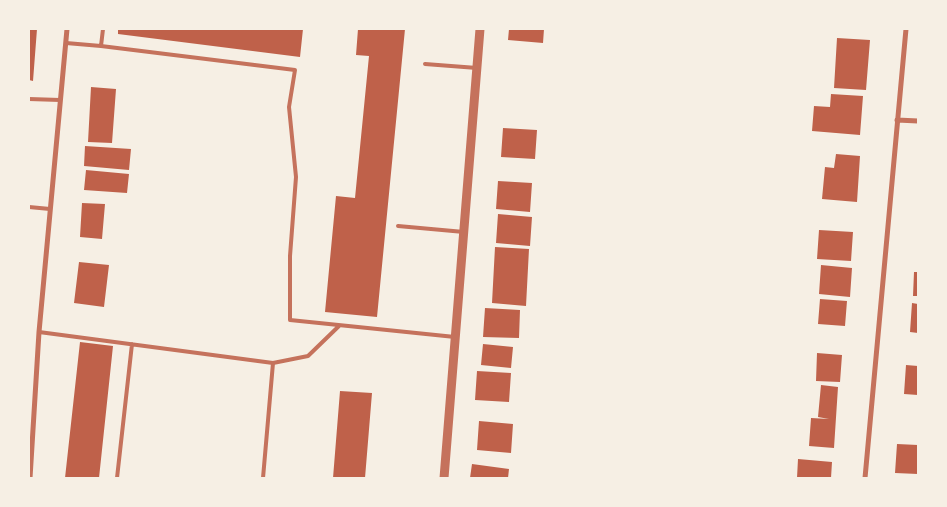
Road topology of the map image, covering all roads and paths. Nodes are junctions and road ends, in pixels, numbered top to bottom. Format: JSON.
{"nodes":[{"id":1,"x":68,"y":29,"type":"edge"},
{"id":2,"x":103,"y":29,"type":"edge"},
{"id":3,"x":480,"y":29,"type":"edge"},
{"id":4,"x":906,"y":29,"type":"edge"},
{"id":5,"x":66,"y":42,"type":"junction"},
{"id":6,"x":101,"y":46,"type":"junction"},
{"id":7,"x":425,"y":64,"type":"dead end"},
{"id":8,"x":477,"y":68,"type":"junction"},
{"id":9,"x":29,"y":99,"type":"edge"},
{"id":10,"x":60,"y":100,"type":"junction"},
{"id":11,"x":897,"y":120,"type":"junction"},
{"id":12,"x":918,"y":122,"type":"edge"},
{"id":13,"x":29,"y":207,"type":"edge"},
{"id":14,"x":50,"y":209,"type":"junction"},
{"id":15,"x":398,"y":226,"type":"dead end"},
{"id":16,"x":464,"y":232,"type":"junction"},
{"id":17,"x":339,"y":326,"type":"junction"},
{"id":18,"x":39,"y":332,"type":"junction"},
{"id":19,"x":455,"y":338,"type":"junction"},
{"id":20,"x":132,"y":344,"type":"junction"},
{"id":21,"x":273,"y":363,"type":"junction"},
{"id":22,"x":30,"y":478,"type":"edge"},
{"id":23,"x":117,"y":478,"type":"edge"},
{"id":24,"x":262,"y":478,"type":"edge"},
{"id":25,"x":444,"y":478,"type":"edge"},
{"id":26,"x":865,"y":478,"type":"edge"}],
"edges":[{"from":1,"to":5,"type":"street"},
{"from":2,"to":6,"type":"lane"},
{"from":3,"to":8,"type":"street"},
{"from":4,"to":11,"type":"street"},
{"from":5,"to":6,"type":"lane"},
{"from":5,"to":10,"type":"street"},
{"from":6,"to":17,"type":"lane"},
{"from":7,"to":8,"type":"lane"},
{"from":8,"to":16,"type":"street"},
{"from":9,"to":10,"type":"lane"},
{"from":10,"to":14,"type":"street"},
{"from":11,"to":12,"type":"street"},
{"from":11,"to":26,"type":"street"},
{"from":13,"to":14,"type":"lane"},
{"from":14,"to":18,"type":"street"},
{"from":15,"to":16,"type":"lane"},
{"from":16,"to":19,"type":"street"},
{"from":17,"to":19,"type":"lane"},
{"from":17,"to":21,"type":"lane"},
{"from":18,"to":20,"type":"lane"},
{"from":18,"to":22,"type":"street"},
{"from":19,"to":25,"type":"street"},
{"from":20,"to":21,"type":"lane"},
{"from":20,"to":23,"type":"lane"},
{"from":21,"to":24,"type":"lane"}]}
